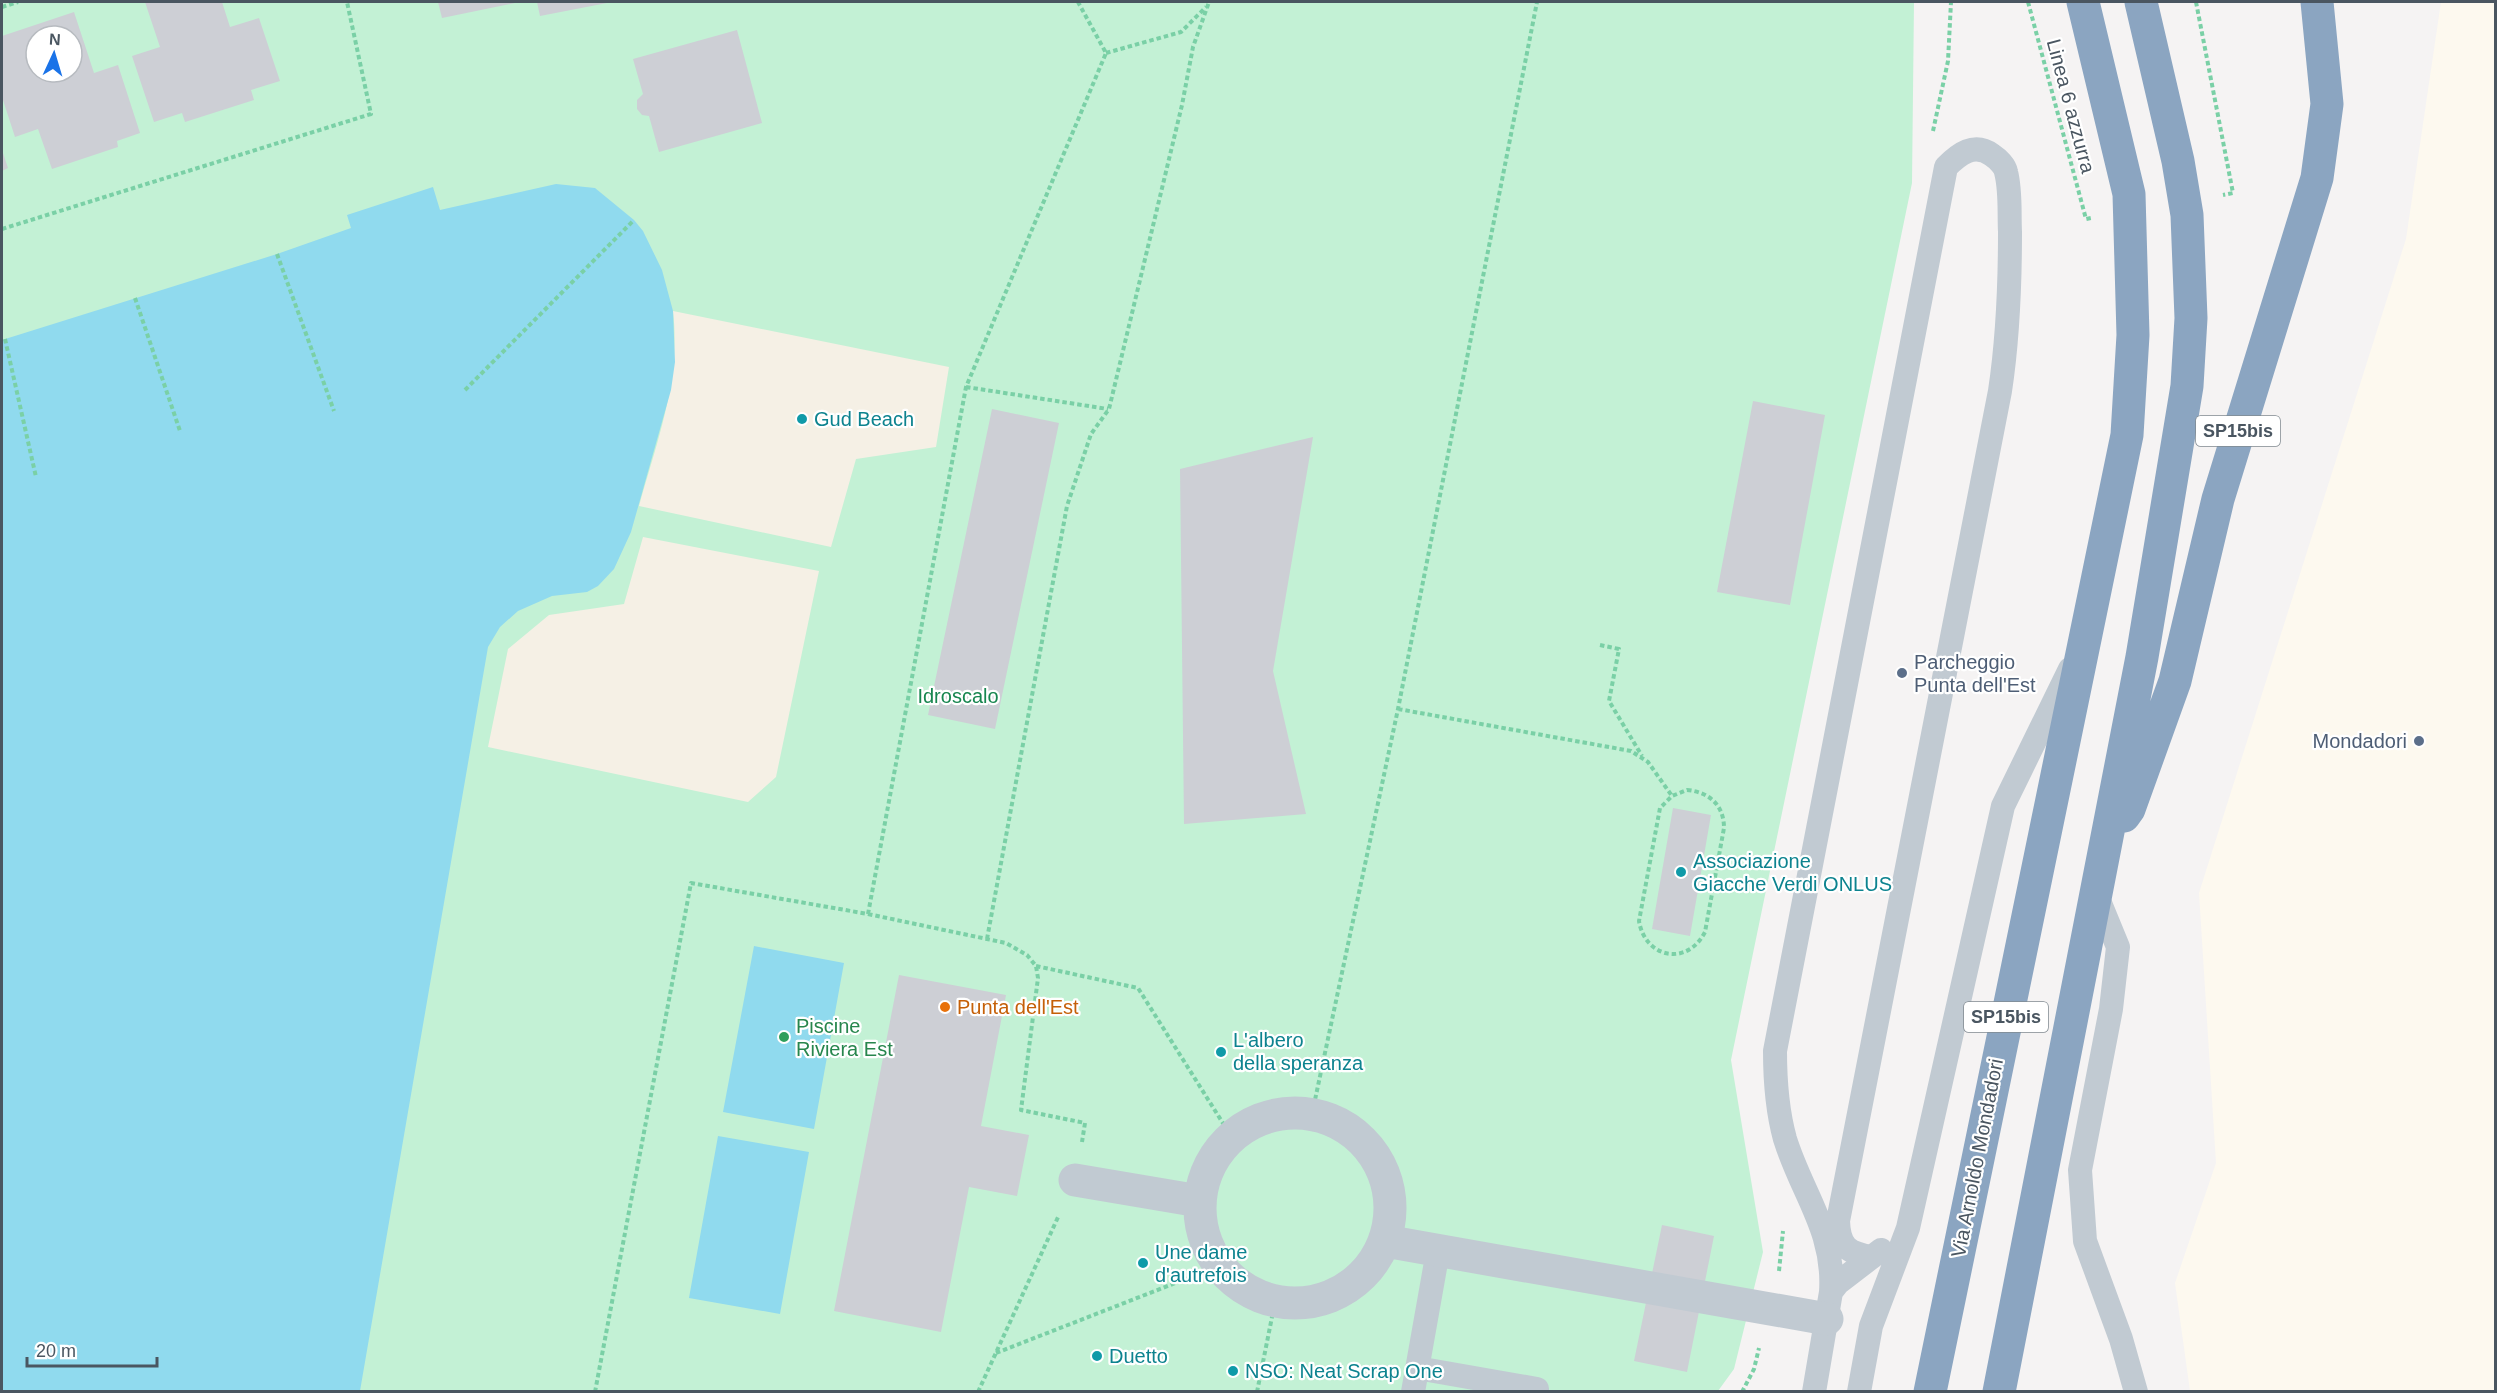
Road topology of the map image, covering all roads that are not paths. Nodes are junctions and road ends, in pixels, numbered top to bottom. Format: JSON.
{"nodes":[{"id":1,"x":2083,"y":2,"type":"edge"},
{"id":2,"x":2141,"y":2,"type":"edge"},
{"id":3,"x":2317,"y":4,"type":"edge"},
{"id":4,"x":2083,"y":644,"type":"junction"},
{"id":5,"x":2104,"y":845,"type":"junction"},
{"id":6,"x":2095,"y":891,"type":"junction"},
{"id":7,"x":1075,"y":1180,"type":"road end"},
{"id":8,"x":1199,"y":1201,"type":"junction"},
{"id":9,"x":1908,"y":1228,"type":"junction"},
{"id":10,"x":1385,"y":1241,"type":"junction"},
{"id":11,"x":1438,"y":1251,"type":"junction"},
{"id":12,"x":1872,"y":1257,"type":"junction"},
{"id":13,"x":1829,"y":1306,"type":"junction"},
{"id":14,"x":1417,"y":1368,"type":"junction"},
{"id":15,"x":1413,"y":1392,"type":"edge"},
{"id":16,"x":1536,"y":1392,"type":"edge"},
{"id":17,"x":1814,"y":1392,"type":"edge"},
{"id":18,"x":1859,"y":1392,"type":"edge"},
{"id":19,"x":1930,"y":1392,"type":"edge"},
{"id":20,"x":1999,"y":1392,"type":"edge"},
{"id":21,"x":2136,"y":1392,"type":"edge"}],
"edges":[{"from":1,"to":4,"type":"highway","number":"SP15bis"},
{"from":2,"to":5,"type":"highway","number":"SP15bis"},
{"from":3,"to":5,"type":"highway","number":"SP15bis"},
{"from":4,"to":9,"type":"lane"},
{"from":4,"to":19,"type":"highway","name":"Via Arnoldo Mondadori","number":"SP15bis"},
{"from":5,"to":6,"type":"highway","number":"SP15bis"},
{"from":6,"to":20,"type":"highway","number":"SP15bis"},
{"from":6,"to":21,"type":"lane"},
{"from":7,"to":8,"type":"street"},
{"from":8,"to":10,"type":"street"},
{"from":8,"to":10,"type":"street"},
{"from":9,"to":12,"type":"lane"},
{"from":9,"to":18,"type":"lane"},
{"from":10,"to":11,"type":"street"},
{"from":11,"to":13,"type":"street"},
{"from":11,"to":14,"type":"lane"},
{"from":12,"to":13,"type":"lane"},
{"from":12,"to":13,"type":"lane"},
{"from":13,"to":17,"type":"lane"},
{"from":14,"to":15,"type":"lane"},
{"from":14,"to":16,"type":"lane"}]}
